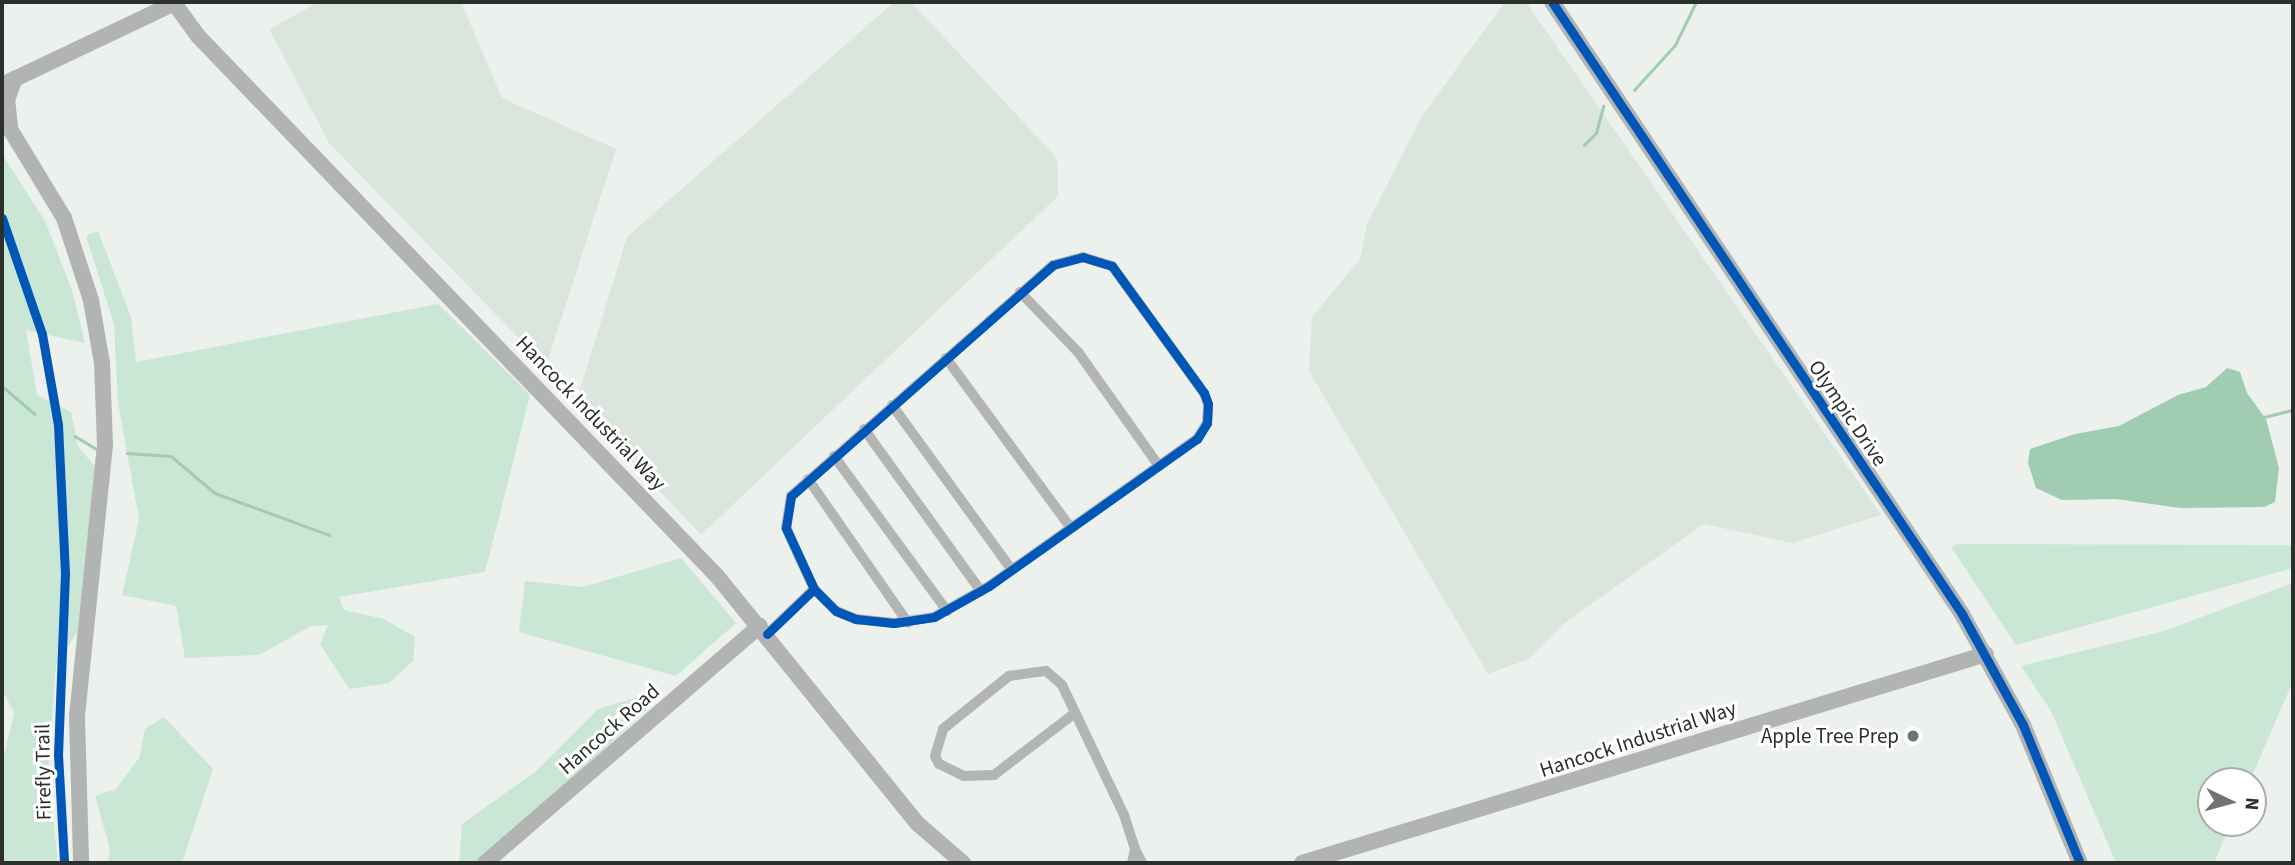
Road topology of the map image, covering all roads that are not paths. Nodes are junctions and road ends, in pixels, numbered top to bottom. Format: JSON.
{"nodes":[{"id":1,"x":175,"y":2,"type":"edge"},
{"id":2,"x":1552,"y":2,"type":"edge"},
{"id":3,"x":8,"y":82,"type":"edge"},
{"id":4,"x":4,"y":121,"type":"edge"},
{"id":5,"x":1020,"y":292,"type":"junction"},
{"id":6,"x":946,"y":358,"type":"junction"},
{"id":7,"x":892,"y":405,"type":"junction"},
{"id":8,"x":864,"y":429,"type":"junction"},
{"id":9,"x":834,"y":456,"type":"junction"},
{"id":10,"x":1160,"y":466,"type":"junction"},
{"id":11,"x":808,"y":479,"type":"junction"},
{"id":12,"x":1071,"y":528,"type":"junction"},
{"id":13,"x":1012,"y":570,"type":"junction"},
{"id":14,"x":814,"y":589,"type":"junction"},
{"id":15,"x":981,"y":591,"type":"junction"},
{"id":16,"x":947,"y":611,"type":"junction"},
{"id":17,"x":908,"y":623,"type":"junction"},
{"id":18,"x":763,"y":630,"type":"junction"},
{"id":19,"x":1986,"y":654,"type":"junction"},
{"id":20,"x":1075,"y":713,"type":"junction"},
{"id":21,"x":1135,"y":849,"type":"junction"},
{"id":22,"x":81,"y":863,"type":"edge"},
{"id":23,"x":485,"y":863,"type":"edge"},
{"id":24,"x":963,"y":863,"type":"edge"},
{"id":25,"x":1132,"y":863,"type":"edge"},
{"id":26,"x":1142,"y":863,"type":"edge"},
{"id":27,"x":1302,"y":863,"type":"edge"},
{"id":28,"x":2080,"y":863,"type":"edge"}],
"edges":[{"from":1,"to":3,"type":"street"},
{"from":1,"to":18,"type":"street","name":"Hancock Industrial Way"},
{"from":2,"to":19,"type":"street","name":"Olympic Drive"},
{"from":3,"to":4,"type":"street"},
{"from":4,"to":22,"type":"street"},
{"from":5,"to":6,"type":"street"},
{"from":5,"to":10,"type":"street"},
{"from":5,"to":10,"type":"street"},
{"from":6,"to":7,"type":"street"},
{"from":6,"to":12,"type":"street"},
{"from":7,"to":8,"type":"street"},
{"from":7,"to":13,"type":"street"},
{"from":8,"to":9,"type":"street"},
{"from":8,"to":15,"type":"street"},
{"from":9,"to":11,"type":"street"},
{"from":9,"to":16,"type":"street"},
{"from":10,"to":12,"type":"street"},
{"from":11,"to":14,"type":"street"},
{"from":11,"to":17,"type":"street"},
{"from":12,"to":13,"type":"street"},
{"from":13,"to":15,"type":"street"},
{"from":14,"to":17,"type":"street"},
{"from":14,"to":18,"type":"street"},
{"from":15,"to":16,"type":"street"},
{"from":16,"to":17,"type":"street"},
{"from":18,"to":23,"type":"street","name":"Hancock Road"},
{"from":18,"to":24,"type":"street","name":"Hancock Industrial Way"},
{"from":19,"to":27,"type":"street","name":"Hancock Industrial Way"},
{"from":19,"to":28,"type":"street","name":"Olympic Drive"},
{"from":20,"to":20,"type":"street"},
{"from":20,"to":21,"type":"street"},
{"from":21,"to":25,"type":"street"},
{"from":21,"to":26,"type":"street"}]}
